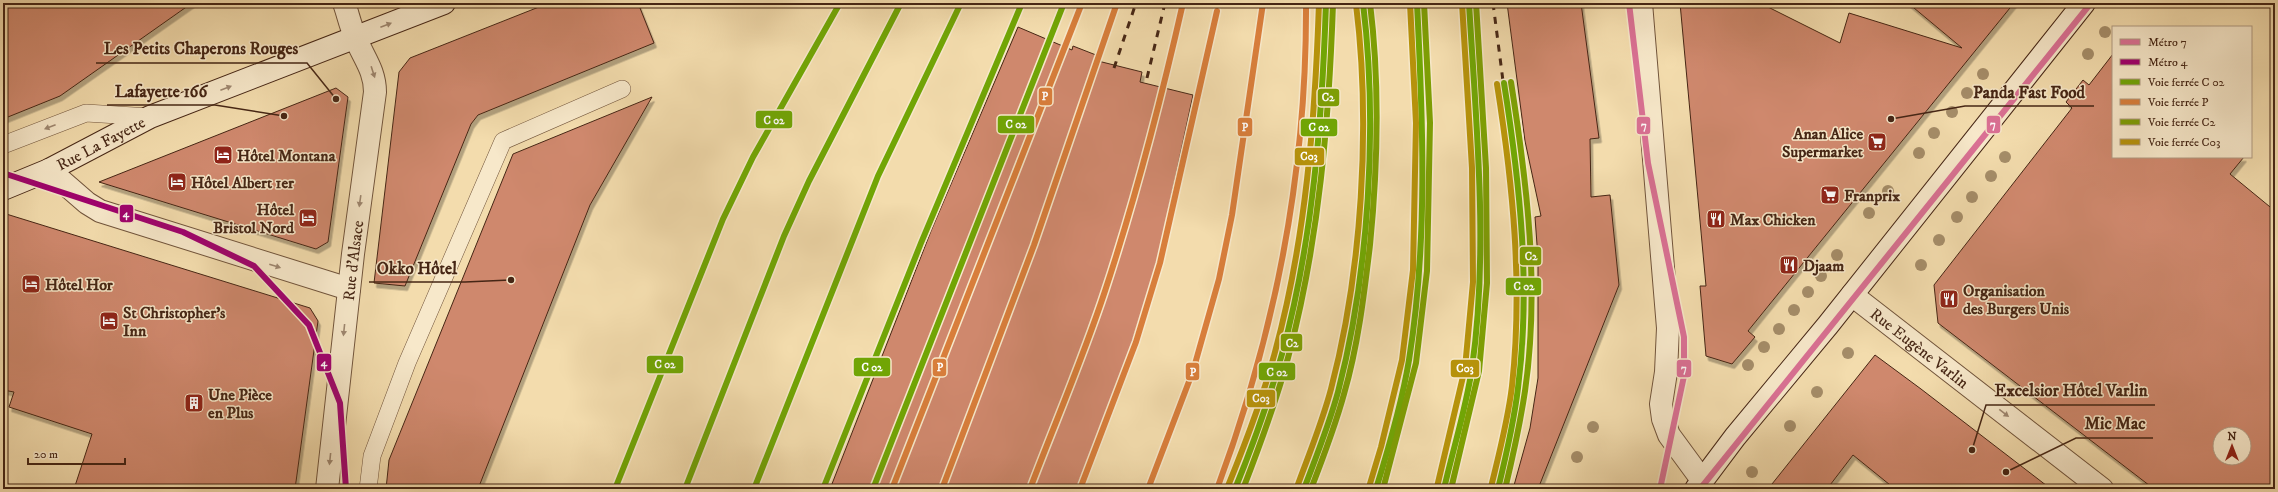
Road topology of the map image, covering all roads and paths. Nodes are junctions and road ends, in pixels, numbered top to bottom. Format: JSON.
{"nodes":[{"id":1,"x":344,"y":3,"type":"edge"},
{"id":2,"x":444,"y":3,"type":"edge"},
{"id":3,"x":1641,"y":3,"type":"edge"},
{"id":4,"x":2084,"y":3,"type":"edge"},
{"id":5,"x":355,"y":37,"type":"junction"},
{"id":6,"x":622,"y":88,"type":"dead end"},
{"id":7,"x":150,"y":116,"type":"junction"},
{"id":8,"x":3,"y":145,"type":"edge"},
{"id":9,"x":49,"y":170,"type":"junction"},
{"id":10,"x":3,"y":189,"type":"edge"},
{"id":11,"x":349,"y":289,"type":"junction"},
{"id":12,"x":1852,"y":295,"type":"junction"},
{"id":13,"x":1699,"y":484,"type":"edge"},
{"id":14,"x":326,"y":489,"type":"edge"},
{"id":15,"x":368,"y":489,"type":"edge"},
{"id":16,"x":2102,"y":489,"type":"edge"}],
"edges":[{"from":1,"to":5,"type":"street","name":"Rue d'Alsace"},
{"from":5,"to":2,"type":"street","name":"Rue La Fayette","one_way":true},
{"from":3,"to":13,"type":"street"},
{"from":4,"to":12,"type":"street"},
{"from":7,"to":5,"type":"street","name":"Rue La Fayette","one_way":true},
{"from":5,"to":11,"type":"street","name":"Rue d'Alsace","one_way":true},
{"from":6,"to":15,"type":"lane"},
{"from":7,"to":8,"type":"lane","one_way":true},
{"from":7,"to":9,"type":"street","name":"Rue La Fayette"},
{"from":9,"to":10,"type":"street","name":"Rue La Fayette"},
{"from":9,"to":11,"type":"street","one_way":true},
{"from":11,"to":14,"type":"street","name":"Rue d'Alsace","one_way":true},
{"from":12,"to":13,"type":"street"},
{"from":12,"to":16,"type":"street","name":"Rue Eugène Varlin","one_way":true}]}
